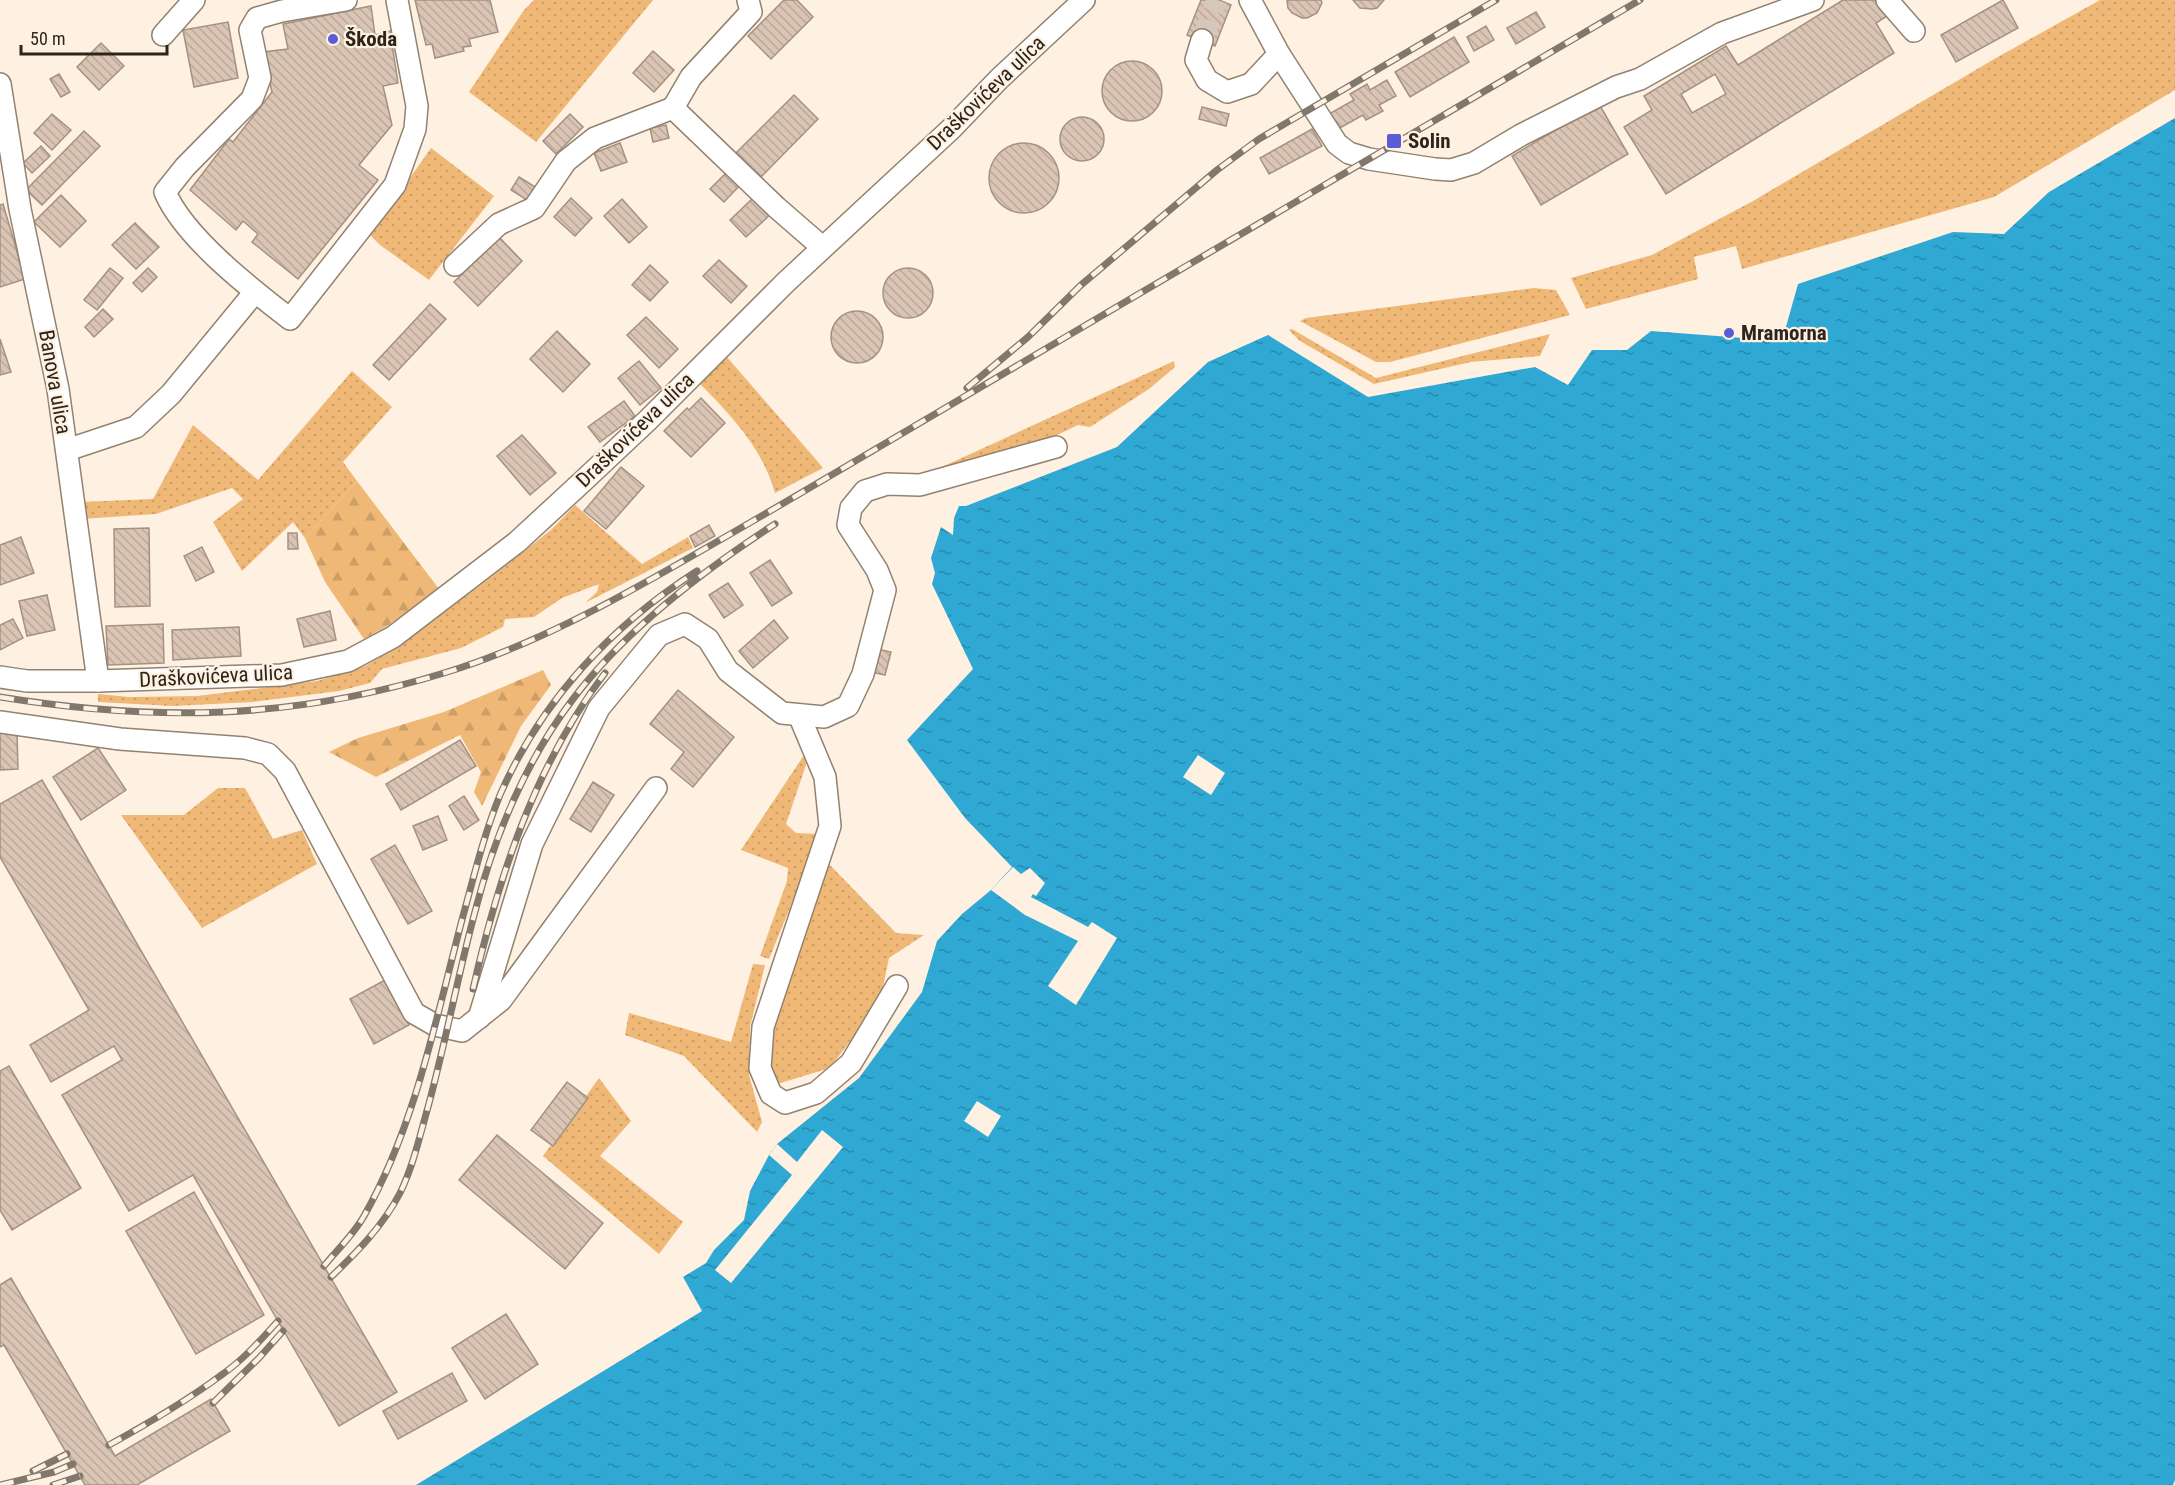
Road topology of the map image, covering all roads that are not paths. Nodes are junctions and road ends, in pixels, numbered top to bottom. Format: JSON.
{"nodes":[{"id":1,"x":194,"y":0,"type":"edge"},
{"id":2,"x":397,"y":0,"type":"edge"},
{"id":3,"x":748,"y":0,"type":"edge"},
{"id":4,"x":1084,"y":0,"type":"edge"},
{"id":5,"x":1250,"y":0,"type":"edge"},
{"id":6,"x":1813,"y":0,"type":"edge"},
{"id":7,"x":1887,"y":0,"type":"edge"},
{"id":8,"x":335,"y":1,"type":"edge"},
{"id":9,"x":1914,"y":31,"type":"dead end"},
{"id":10,"x":163,"y":35,"type":"dead end"},
{"id":11,"x":1202,"y":40,"type":"tunnel mouth"},
{"id":12,"x":1279,"y":54,"type":"junction"},
{"id":13,"x":0,"y":84,"type":"edge"},
{"id":14,"x":673,"y":108,"type":"junction"},
{"id":15,"x":822,"y":247,"type":"junction"},
{"id":16,"x":455,"y":265,"type":"dead end"},
{"id":17,"x":255,"y":292,"type":"junction"},
{"id":18,"x":1056,"y":447,"type":"dead end"},
{"id":19,"x":67,"y":450,"type":"junction"},
{"id":20,"x":0,"y":677,"type":"edge"},
{"id":21,"x":99,"y":681,"type":"junction"},
{"id":22,"x":799,"y":715,"type":"junction"},
{"id":23,"x":0,"y":722,"type":"edge"},
{"id":24,"x":656,"y":788,"type":"dead end"},
{"id":25,"x":897,"y":986,"type":"dead end"},
{"id":26,"x":479,"y":1017,"type":"junction"}],
"edges":[{"from":1,"to":10,"type":"street"},
{"from":2,"to":17,"type":"street"},
{"from":3,"to":14,"type":"street"},
{"from":4,"to":15,"type":"street","name":"Draškovićeva ulica"},
{"from":5,"to":12,"type":"street"},
{"from":6,"to":12,"type":"street"},
{"from":7,"to":9,"type":"street"},
{"from":8,"to":17,"type":"street"},
{"from":11,"to":12,"type":"street"},
{"from":13,"to":19,"type":"street","name":"Banova ulica"},
{"from":14,"to":15,"type":"street"},
{"from":14,"to":16,"type":"street"},
{"from":15,"to":21,"type":"street","name":"Draškovićeva ulica"},
{"from":17,"to":19,"type":"street"},
{"from":18,"to":22,"type":"street"},
{"from":19,"to":21,"type":"street","name":"Banova ulica"},
{"from":20,"to":21,"type":"street","name":"Draškovićeva ulica"},
{"from":22,"to":25,"type":"street"},
{"from":22,"to":26,"type":"street"},
{"from":23,"to":26,"type":"street"},
{"from":24,"to":26,"type":"street"}]}
